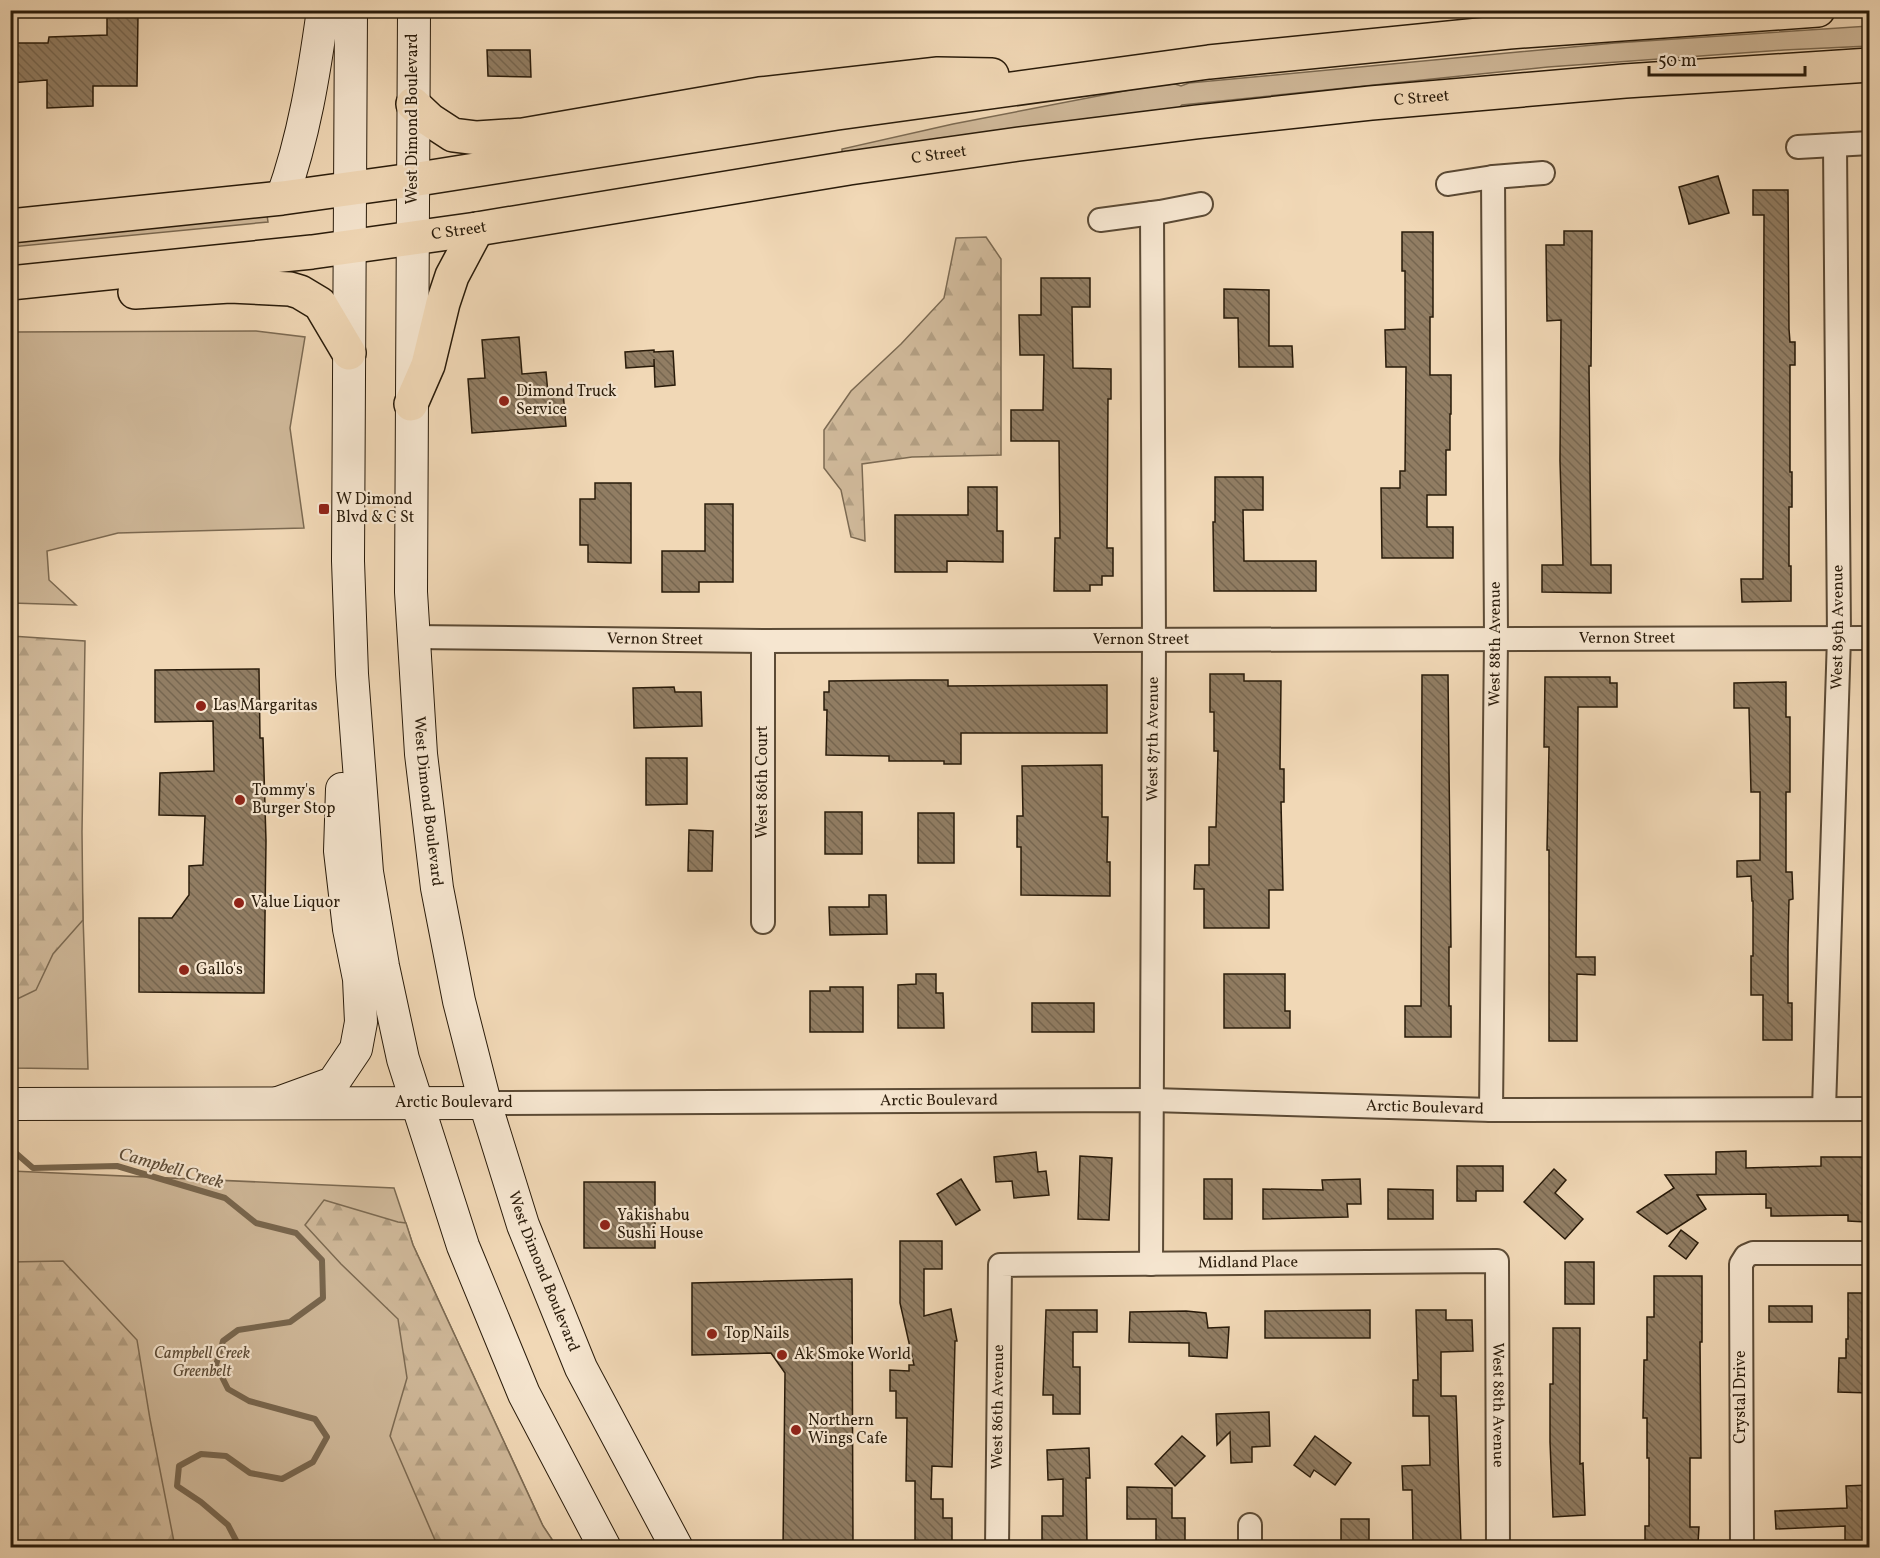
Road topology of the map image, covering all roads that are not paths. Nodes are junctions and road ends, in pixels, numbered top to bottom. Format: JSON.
{"nodes":[{"id":1,"x":322,"y":10,"type":"edge"},
{"id":2,"x":351,"y":10,"type":"edge"},
{"id":3,"x":414,"y":10,"type":"edge"},
{"id":4,"x":1818,"y":10,"type":"edge"},
{"id":5,"x":1869,"y":65,"type":"edge"},
{"id":6,"x":1107,"y":76,"type":"junction"},
{"id":7,"x":413,"y":104,"type":"junction"},
{"id":8,"x":1869,"y":143,"type":"edge"},
{"id":9,"x":1835,"y":145,"type":"junction"},
{"id":10,"x":1798,"y":147,"type":"dead end"},
{"id":11,"x":1544,"y":173,"type":"dead end"},
{"id":12,"x":1493,"y":177,"type":"junction"},
{"id":13,"x":412,"y":180,"type":"junction"},
{"id":14,"x":1448,"y":184,"type":"dead end"},
{"id":15,"x":350,"y":188,"type":"junction"},
{"id":16,"x":282,"y":198,"type":"junction"},
{"id":17,"x":1201,"y":204,"type":"dead end"},
{"id":18,"x":1152,"y":213,"type":"junction"},
{"id":19,"x":1100,"y":220,"type":"dead end"},
{"id":20,"x":10,"y":226,"type":"edge"},
{"id":21,"x":477,"y":229,"type":"junction"},
{"id":22,"x":412,"y":237,"type":"junction"},
{"id":23,"x":349,"y":247,"type":"junction"},
{"id":24,"x":10,"y":282,"type":"edge"},
{"id":25,"x":10,"y":301,"type":"edge"},
{"id":26,"x":349,"y":353,"type":"junction"},
{"id":27,"x":411,"y":404,"type":"junction"},
{"id":28,"x":413,"y":637,"type":"junction"},
{"id":29,"x":1839,"y":637,"type":"junction"},
{"id":30,"x":1496,"y":638,"type":"junction"},
{"id":31,"x":1869,"y":638,"type":"edge"},
{"id":32,"x":1154,"y":640,"type":"junction"},
{"id":33,"x":763,"y":641,"type":"junction"},
{"id":34,"x":352,"y":675,"type":"junction"},
{"id":35,"x":763,"y":922,"type":"dead end"},
{"id":36,"x":1152,"y":1100,"type":"junction"},
{"id":37,"x":278,"y":1103,"type":"junction"},
{"id":38,"x":417,"y":1103,"type":"junction"},
{"id":39,"x":485,"y":1103,"type":"junction"},
{"id":40,"x":10,"y":1104,"type":"edge"},
{"id":41,"x":1824,"y":1109,"type":"junction"},
{"id":42,"x":1869,"y":1109,"type":"edge"},
{"id":43,"x":1491,"y":1110,"type":"junction"},
{"id":44,"x":1869,"y":1253,"type":"edge"},
{"id":45,"x":1497,"y":1261,"type":"joint"},
{"id":46,"x":1151,"y":1264,"type":"junction"},
{"id":47,"x":1000,"y":1265,"type":"joint"},
{"id":48,"x":606,"y":1548,"type":"edge"},
{"id":49,"x":676,"y":1548,"type":"edge"},
{"id":50,"x":997,"y":1548,"type":"edge"},
{"id":51,"x":1498,"y":1548,"type":"edge"},
{"id":52,"x":1742,"y":1548,"type":"edge"}],
"edges":[{"from":1,"to":16,"type":"main road"},
{"from":2,"to":15,"type":"main road"},
{"from":3,"to":7,"type":"main road","name":"West Dimond Boulevard"},
{"from":4,"to":6,"type":"main road"},
{"from":5,"to":21,"type":"main road","name":"C Street"},
{"from":6,"to":7,"type":"main road"},
{"from":6,"to":13,"type":"main road"},
{"from":7,"to":13,"type":"main road","name":"West Dimond Boulevard"},
{"from":8,"to":9,"type":"street"},
{"from":9,"to":10,"type":"street"},
{"from":9,"to":29,"type":"street","name":"West 89th Avenue"},
{"from":11,"to":12,"type":"street"},
{"from":12,"to":14,"type":"street"},
{"from":12,"to":30,"type":"street","name":"West 88th Avenue"},
{"from":13,"to":15,"type":"main road"},
{"from":13,"to":22,"type":"main road","name":"West Dimond Boulevard"},
{"from":15,"to":16,"type":"main road"},
{"from":15,"to":23,"type":"main road"},
{"from":16,"to":20,"type":"main road"},
{"from":17,"to":18,"type":"street"},
{"from":18,"to":19,"type":"street"},
{"from":18,"to":32,"type":"street","name":"West 87th Avenue"},
{"from":21,"to":22,"type":"main road","name":"C Street"},
{"from":21,"to":27,"type":"main road"},
{"from":22,"to":23,"type":"main road","name":"C Street"},
{"from":22,"to":27,"type":"main road","name":"West Dimond Boulevard"},
{"from":23,"to":24,"type":"main road","name":"C Street"},
{"from":23,"to":26,"type":"main road"},
{"from":25,"to":26,"type":"main road"},
{"from":26,"to":34,"type":"main road"},
{"from":27,"to":28,"type":"main road","name":"West Dimond Boulevard"},
{"from":28,"to":33,"type":"street","name":"Vernon Street"},
{"from":28,"to":39,"type":"main road","name":"West Dimond Boulevard"},
{"from":29,"to":30,"type":"street","name":"Vernon Street"},
{"from":29,"to":31,"type":"street","name":"Vernon Street"},
{"from":29,"to":41,"type":"street","name":"West 89th Avenue"},
{"from":30,"to":32,"type":"street","name":"Vernon Street"},
{"from":30,"to":43,"type":"street","name":"West 88th Avenue"},
{"from":32,"to":33,"type":"street","name":"Vernon Street"},
{"from":32,"to":36,"type":"street","name":"West 87th Avenue"},
{"from":33,"to":35,"type":"street","name":"West 86th Court"},
{"from":34,"to":37,"type":"main road"},
{"from":34,"to":38,"type":"main road"},
{"from":36,"to":39,"type":"street","name":"Arctic Boulevard"},
{"from":36,"to":43,"type":"street","name":"Arctic Boulevard"},
{"from":36,"to":46,"type":"street","name":"West 87th Avenue"},
{"from":37,"to":38,"type":"main road","name":"Arctic Boulevard"},
{"from":37,"to":40,"type":"main road","name":"Arctic Boulevard"},
{"from":38,"to":39,"type":"main road","name":"Arctic Boulevard"},
{"from":38,"to":48,"type":"main road"},
{"from":39,"to":49,"type":"main road","name":"West Dimond Boulevard"},
{"from":41,"to":42,"type":"street","name":"Arctic Boulevard"},
{"from":41,"to":43,"type":"street","name":"Arctic Boulevard"},
{"from":44,"to":52,"type":"street","name":"Crystal Drive"},
{"from":45,"to":46,"type":"street","name":"Midland Place"},
{"from":45,"to":51,"type":"street","name":"West 88th Avenue"},
{"from":46,"to":47,"type":"street","name":"Midland Place"},
{"from":47,"to":50,"type":"street","name":"West 86th Avenue"}]}
